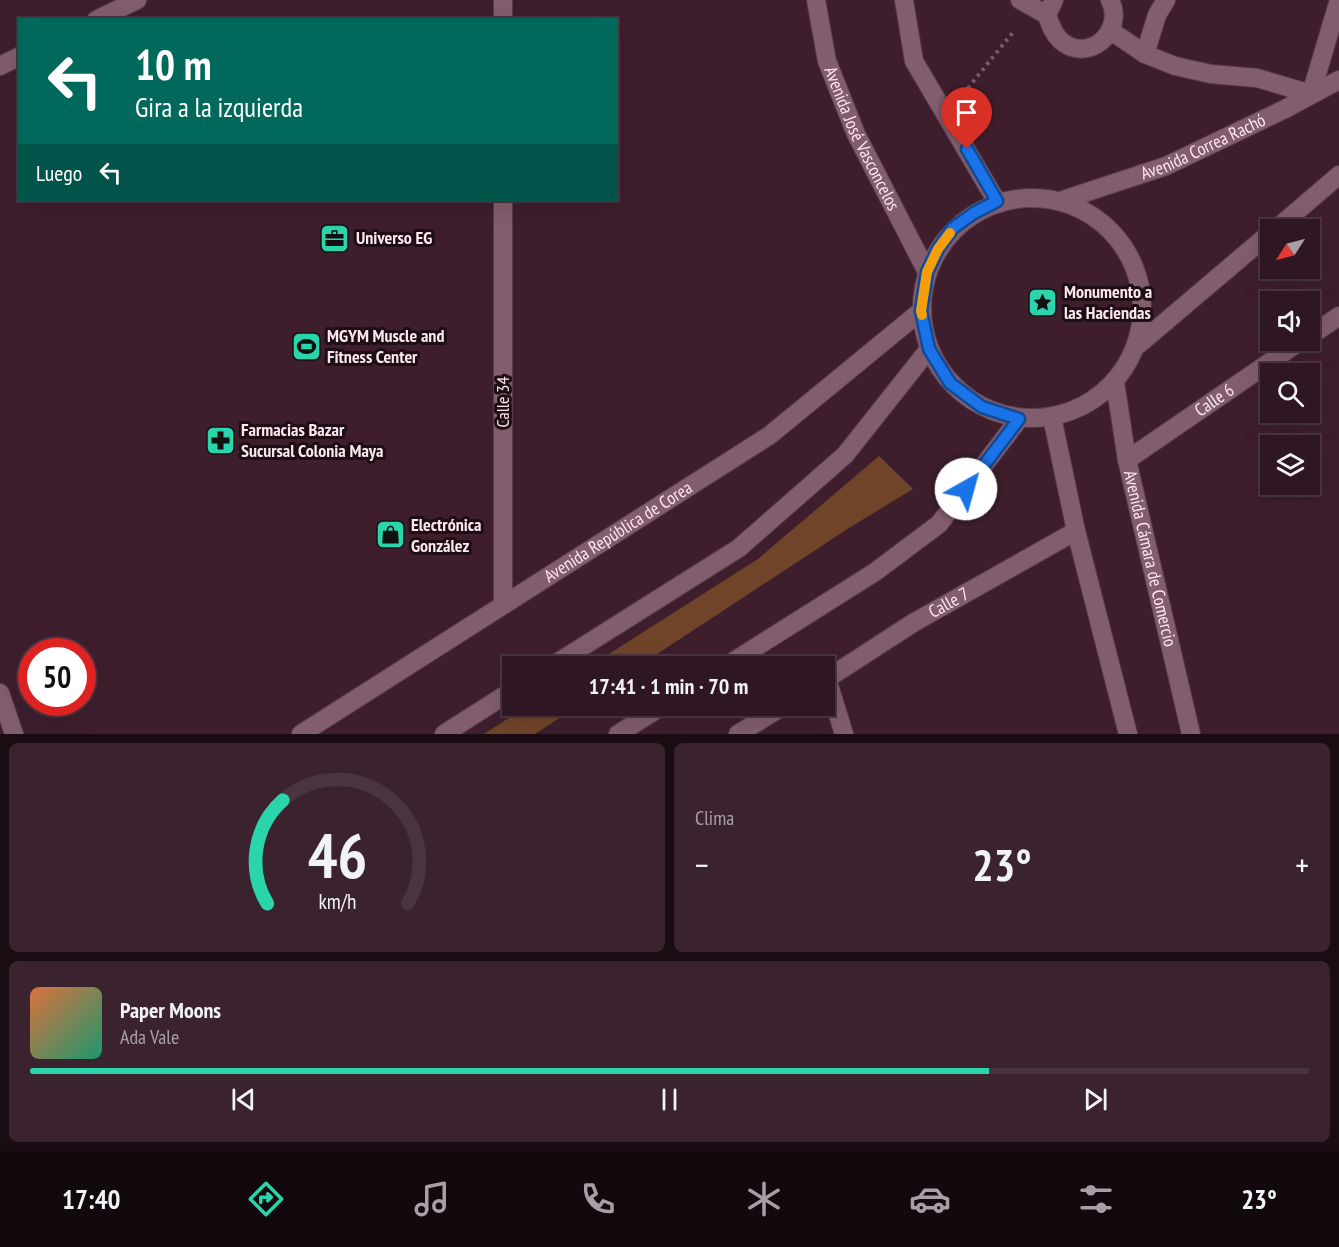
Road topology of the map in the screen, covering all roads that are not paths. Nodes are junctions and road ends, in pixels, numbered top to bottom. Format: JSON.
{"nodes":[{"id":1,"x":137,"y":0,"type":"edge"},
{"id":2,"x":503,"y":0,"type":"edge"},
{"id":3,"x":816,"y":0,"type":"edge"},
{"id":4,"x":904,"y":0,"type":"edge"},
{"id":5,"x":1110,"y":0,"type":"edge"},
{"id":6,"x":1166,"y":0,"type":"edge"},
{"id":7,"x":1339,"y":0,"type":"edge"},
{"id":8,"x":1038,"y":6,"type":"edge"},
{"id":9,"x":100,"y":18,"type":"edge"},
{"id":10,"x":503,"y":18,"type":"edge"},
{"id":11,"x":1111,"y":30,"type":"junction"},
{"id":12,"x":1145,"y":54,"type":"junction"},
{"id":13,"x":18,"y":57,"type":"edge"},
{"id":14,"x":0,"y":66,"type":"edge"},
{"id":15,"x":1339,"y":80,"type":"edge"},
{"id":16,"x":1311,"y":94,"type":"junction"},
{"id":17,"x":1339,"y":175,"type":"edge"},
{"id":18,"x":1063,"y":200,"type":"junction"},
{"id":19,"x":503,"y":201,"type":"edge"},
{"id":20,"x":997,"y":201,"type":"junction"},
{"id":21,"x":1288,"y":219,"type":"edge"},
{"id":22,"x":1260,"y":241,"type":"edge"},
{"id":23,"x":927,"y":272,"type":"junction"},
{"id":24,"x":921,"y":311,"type":"junction"},
{"id":25,"x":1339,"y":316,"type":"edge"},
{"id":26,"x":1320,"y":329,"type":"edge"},
{"id":27,"x":1138,"y":345,"type":"junction"},
{"id":28,"x":929,"y":349,"type":"junction"},
{"id":29,"x":1286,"y":351,"type":"edge"},
{"id":30,"x":1115,"y":382,"type":"junction"},
{"id":31,"x":1052,"y":417,"type":"junction"},
{"id":32,"x":1019,"y":419,"type":"junction"},
{"id":33,"x":1127,"y":460,"type":"junction"},
{"id":34,"x":1076,"y":531,"type":"junction"},
{"id":35,"x":503,"y":605,"type":"junction"},
{"id":36,"x":568,"y":656,"type":"edge"},
{"id":37,"x":742,"y":656,"type":"edge"},
{"id":38,"x":835,"y":674,"type":"edge"},
{"id":39,"x":0,"y":693,"type":"edge"},
{"id":40,"x":502,"y":697,"type":"edge"},
{"id":41,"x":835,"y":707,"type":"edge"},
{"id":42,"x":647,"y":716,"type":"edge"},
{"id":43,"x":767,"y":716,"type":"edge"},
{"id":44,"x":14,"y":734,"type":"edge"},
{"id":45,"x":301,"y":734,"type":"edge"},
{"id":46,"x":444,"y":734,"type":"edge"},
{"id":47,"x":618,"y":734,"type":"edge"},
{"id":48,"x":738,"y":734,"type":"edge"},
{"id":49,"x":844,"y":734,"type":"edge"},
{"id":50,"x":1128,"y":734,"type":"edge"},
{"id":51,"x":1191,"y":734,"type":"edge"}],
"edges":[{"from":1,"to":9,"type":"main road"},
{"from":2,"to":10,"type":"main road"},
{"from":3,"to":23,"type":"main road","name":"Avenida José Vasconcelos"},
{"from":4,"to":20,"type":"main road"},
{"from":5,"to":11,"type":"main road"},
{"from":6,"to":12,"type":"main road"},
{"from":7,"to":16,"type":"main road"},
{"from":8,"to":11,"type":"main road"},
{"from":11,"to":12,"type":"main road"},
{"from":12,"to":16,"type":"main road"},
{"from":13,"to":14,"type":"main road"},
{"from":15,"to":16,"type":"main road","name":"Avenida Correa Rachó"},
{"from":16,"to":18,"type":"main road","name":"Avenida Correa Rachó"},
{"from":17,"to":21,"type":"main road"},
{"from":18,"to":20,"type":"main road"},
{"from":18,"to":27,"type":"main road"},
{"from":19,"to":35,"type":"main road","name":"Calle 34"},
{"from":20,"to":23,"type":"main road"},
{"from":22,"to":27,"type":"main road"},
{"from":23,"to":24,"type":"main road"},
{"from":24,"to":28,"type":"main road"},
{"from":24,"to":35,"type":"main road","name":"Avenida República de Corea"},
{"from":25,"to":26,"type":"main road"},
{"from":27,"to":30,"type":"main road"},
{"from":28,"to":32,"type":"main road"},
{"from":28,"to":36,"type":"main road"},
{"from":29,"to":33,"type":"main road","name":"Calle 6"},
{"from":30,"to":31,"type":"main road"},
{"from":30,"to":33,"type":"main road","name":"Avenida Cámara de Comercio"},
{"from":31,"to":32,"type":"main road"},
{"from":31,"to":34,"type":"main road"},
{"from":32,"to":37,"type":"main road"},
{"from":33,"to":51,"type":"main road","name":"Avenida Cámara de Comercio"},
{"from":34,"to":38,"type":"main road","name":"Calle 7"},
{"from":34,"to":50,"type":"main road"},
{"from":35,"to":45,"type":"main road","name":"Avenida República de Corea"},
{"from":39,"to":44,"type":"main road"},
{"from":40,"to":46,"type":"main road"},
{"from":41,"to":49,"type":"main road"},
{"from":42,"to":47,"type":"main road"},
{"from":43,"to":48,"type":"main road"}]}
